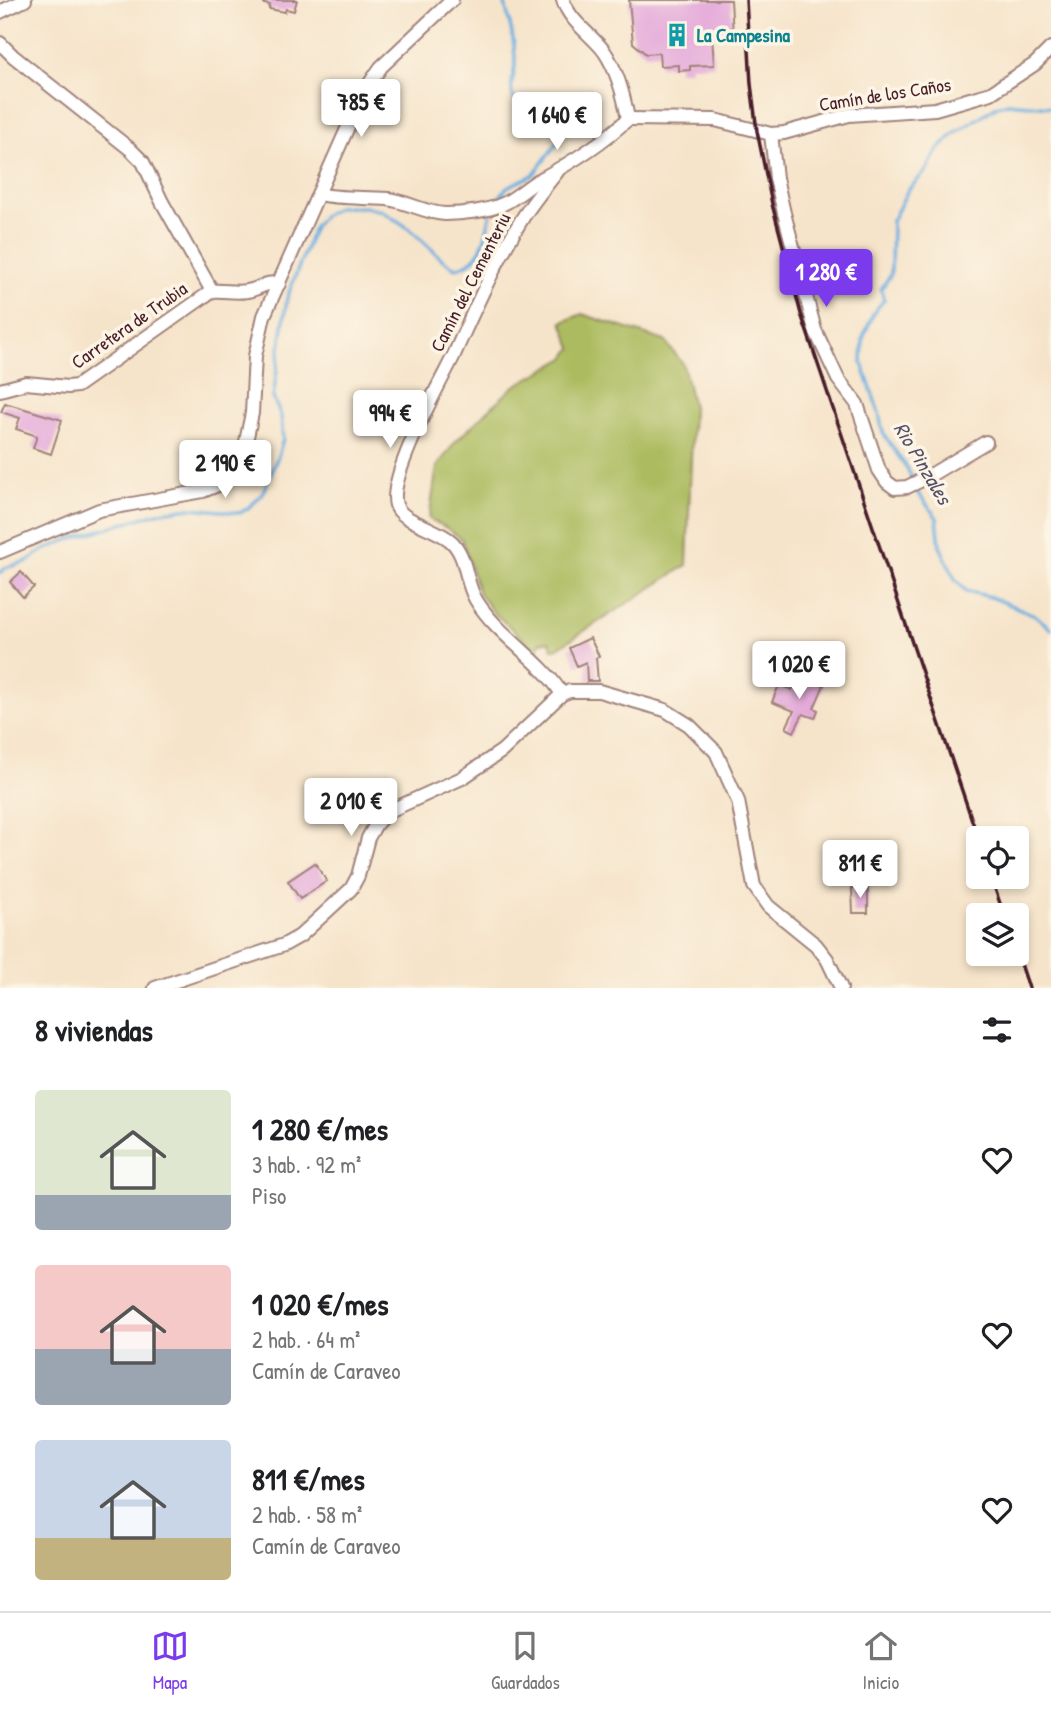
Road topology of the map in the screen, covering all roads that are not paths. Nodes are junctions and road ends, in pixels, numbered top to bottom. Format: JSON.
{"nodes":[{"id":1,"x":26,"y":0,"type":"edge"},
{"id":2,"x":452,"y":0,"type":"edge"},
{"id":3,"x":563,"y":0,"type":"edge"},
{"id":4,"x":0,"y":12,"type":"edge"},
{"id":5,"x":0,"y":43,"type":"edge"},
{"id":6,"x":1051,"y":48,"type":"edge"},
{"id":7,"x":628,"y":118,"type":"junction"},
{"id":8,"x":771,"y":134,"type":"junction"},
{"id":9,"x":557,"y":172,"type":"junction"},
{"id":10,"x":318,"y":194,"type":"junction"},
{"id":11,"x":279,"y":284,"type":"junction"},
{"id":12,"x":212,"y":291,"type":"junction"},
{"id":13,"x":0,"y":390,"type":"edge"},
{"id":14,"x":986,"y":442,"type":"dead end"},
{"id":15,"x":0,"y":552,"type":"edge"},
{"id":16,"x":562,"y":694,"type":"junction"},
{"id":17,"x":155,"y":988,"type":"edge"},
{"id":18,"x":841,"y":988,"type":"edge"}],
"edges":[{"from":1,"to":4,"type":"street"},
{"from":2,"to":10,"type":"street"},
{"from":3,"to":7,"type":"street"},
{"from":5,"to":12,"type":"street"},
{"from":6,"to":8,"type":"street","name":"Camín de los Caños"},
{"from":7,"to":8,"type":"street","name":"Camín de los Caños"},
{"from":7,"to":9,"type":"street"},
{"from":8,"to":14,"type":"street"},
{"from":9,"to":10,"type":"street"},
{"from":9,"to":16,"type":"street","name":"Camín del Cementeriu"},
{"from":10,"to":11,"type":"street"},
{"from":11,"to":12,"type":"street","name":"Carretera de Trubia"},
{"from":11,"to":15,"type":"street"},
{"from":12,"to":13,"type":"street","name":"Carretera de Trubia"},
{"from":16,"to":17,"type":"street"},
{"from":16,"to":18,"type":"street"}]}
